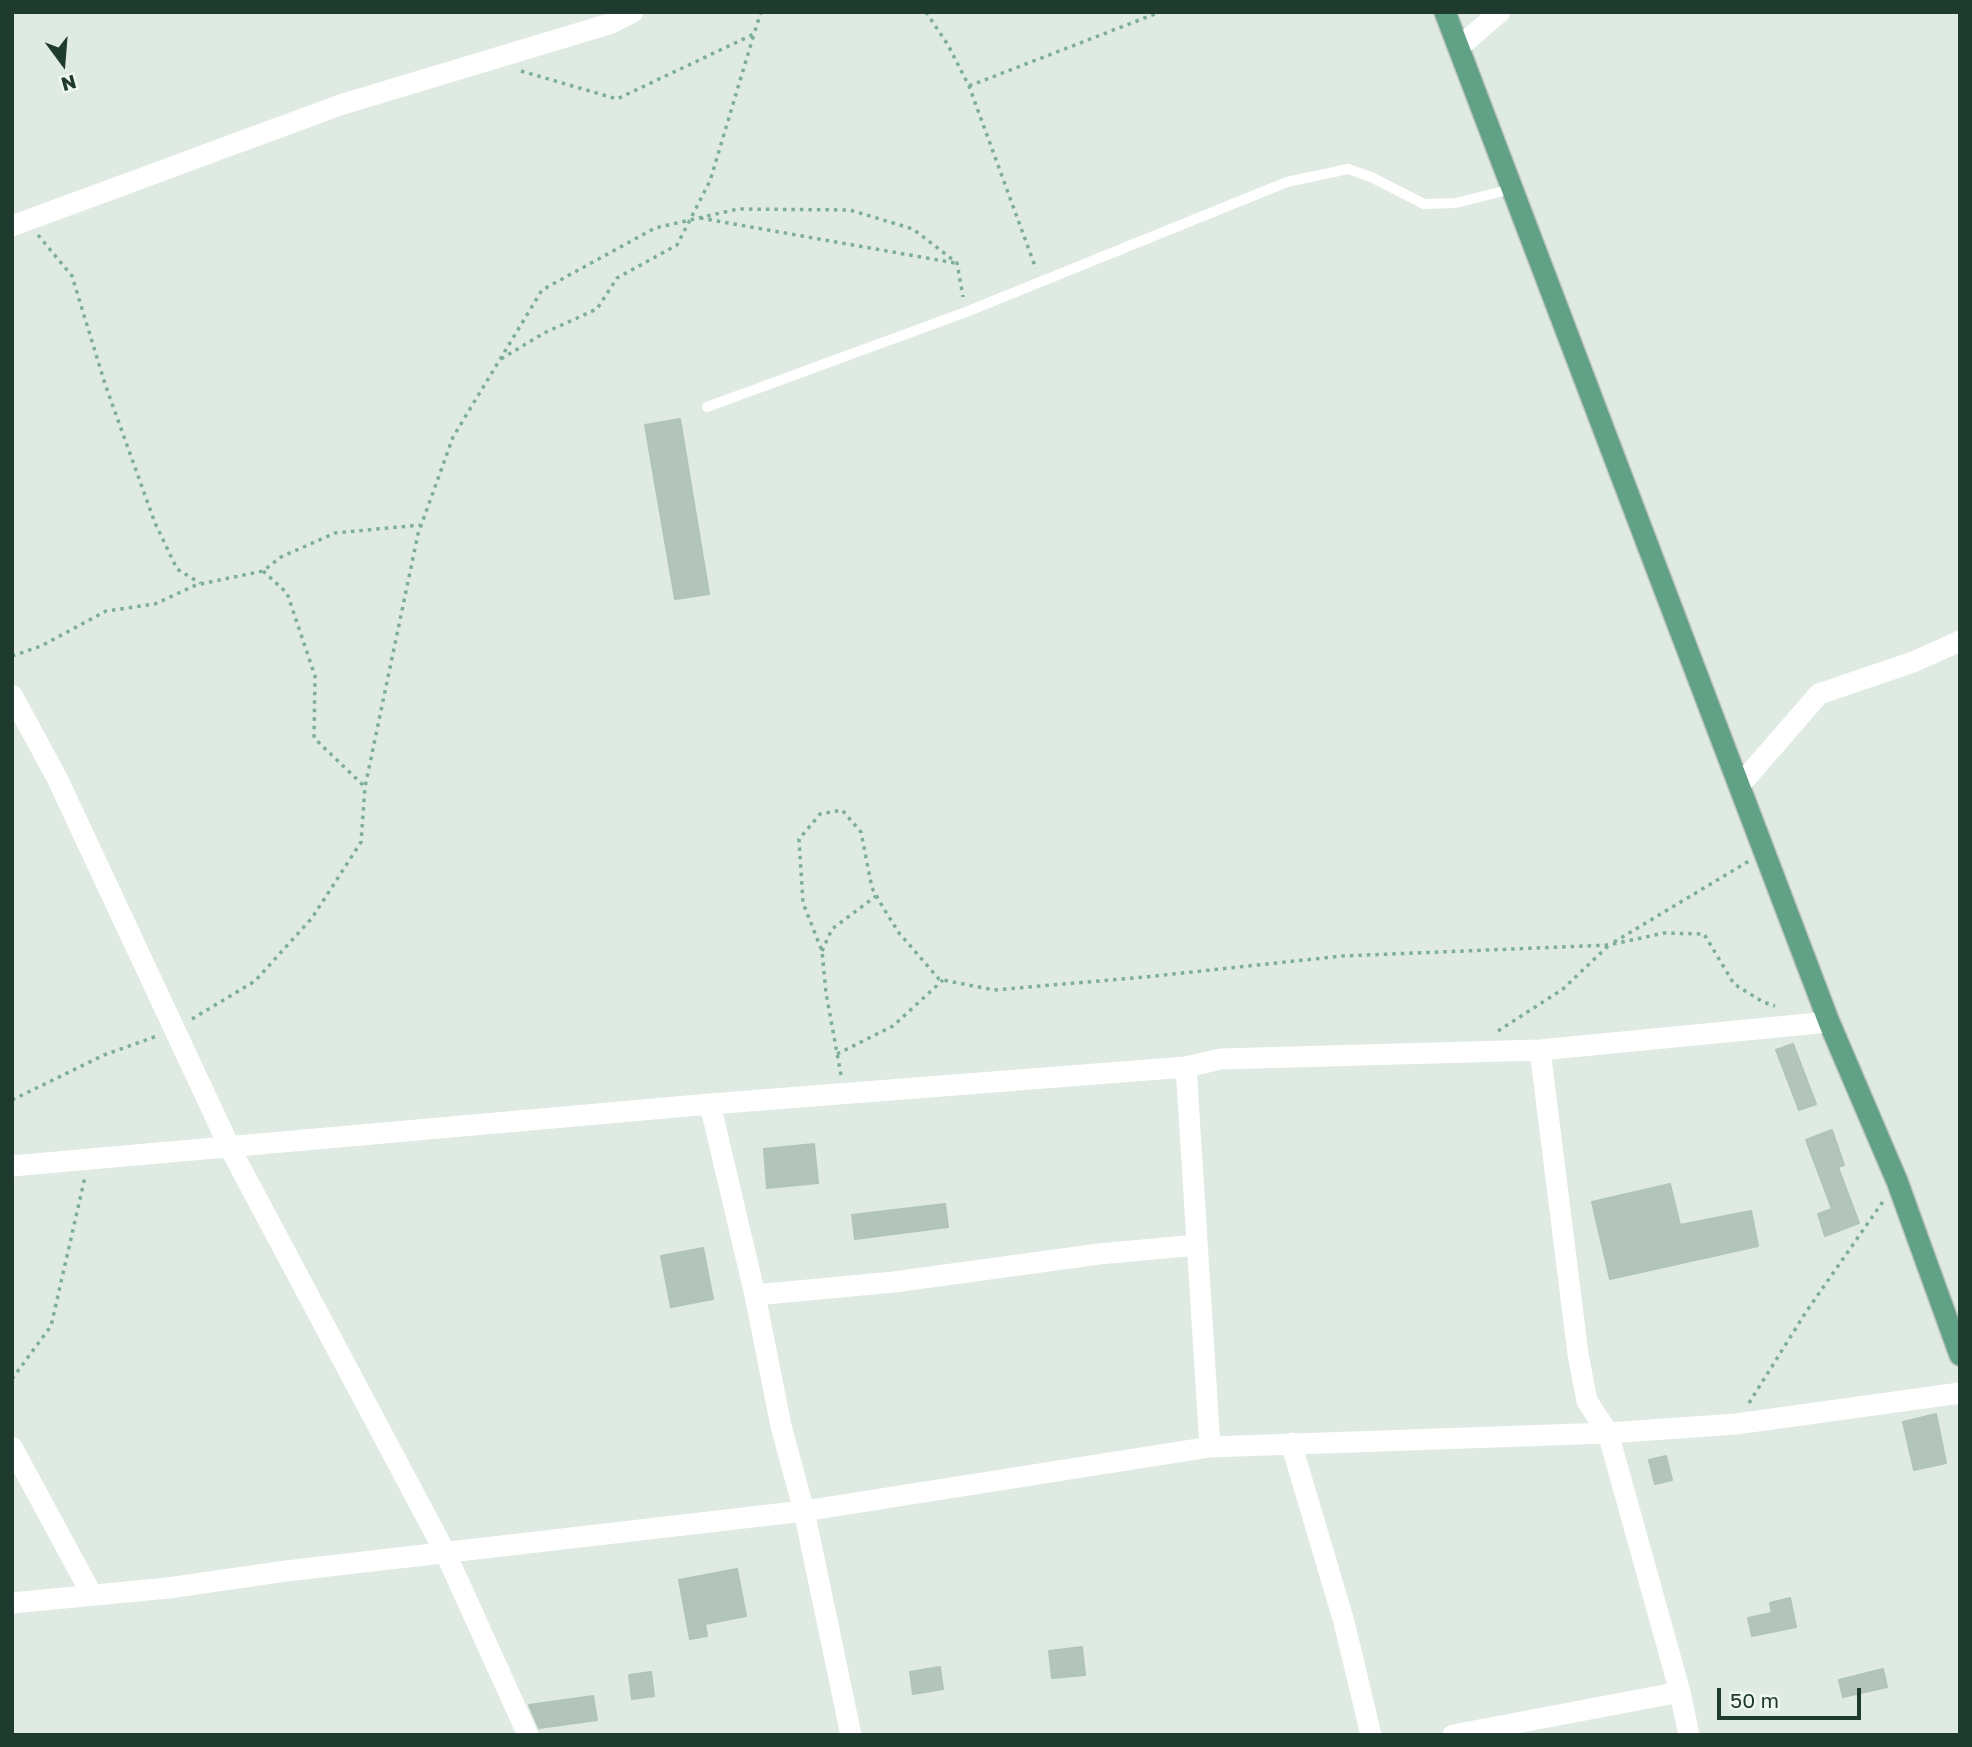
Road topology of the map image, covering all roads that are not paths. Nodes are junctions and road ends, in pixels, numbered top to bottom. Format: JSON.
{"nodes":[{"id":1,"x":633,"y":12,"type":"edge"},
{"id":2,"x":1446,"y":12,"type":"edge"},
{"id":3,"x":1500,"y":12,"type":"edge"},
{"id":4,"x":1459,"y":47,"type":"junction"},
{"id":5,"x":1511,"y":189,"type":"junction"},
{"id":6,"x":19,"y":224,"type":"edge"},
{"id":7,"x":707,"y":407,"type":"dead end"},
{"id":8,"x":1960,"y":641,"type":"edge"},
{"id":9,"x":12,"y":695,"type":"edge"},
{"id":10,"x":1740,"y":785,"type":"junction"},
{"id":11,"x":1829,"y":1022,"type":"junction"},
{"id":12,"x":1540,"y":1050,"type":"junction"},
{"id":13,"x":1186,"y":1067,"type":"junction"},
{"id":14,"x":710,"y":1104,"type":"junction"},
{"id":15,"x":230,"y":1148,"type":"junction"},
{"id":16,"x":12,"y":1166,"type":"edge"},
{"id":17,"x":1197,"y":1245,"type":"junction"},
{"id":18,"x":755,"y":1295,"type":"junction"},
{"id":19,"x":1960,"y":1355,"type":"edge"},
{"id":20,"x":1960,"y":1393,"type":"edge"},
{"id":21,"x":1608,"y":1433,"type":"junction"},
{"id":22,"x":1291,"y":1443,"type":"junction"},
{"id":23,"x":12,"y":1447,"type":"edge"},
{"id":24,"x":1210,"y":1447,"type":"junction"},
{"id":25,"x":804,"y":1511,"type":"junction"},
{"id":26,"x":445,"y":1552,"type":"junction"},
{"id":27,"x":92,"y":1595,"type":"junction"},
{"id":28,"x":12,"y":1603,"type":"edge"},
{"id":29,"x":1680,"y":1692,"type":"junction"},
{"id":30,"x":528,"y":1735,"type":"edge"},
{"id":31,"x":851,"y":1735,"type":"edge"},
{"id":32,"x":1371,"y":1735,"type":"edge"},
{"id":33,"x":1453,"y":1735,"type":"edge"},
{"id":34,"x":1689,"y":1735,"type":"edge"}],
"edges":[{"from":1,"to":6,"type":"street"},
{"from":2,"to":4,"type":"main road"},
{"from":3,"to":4,"type":"street"},
{"from":4,"to":5,"type":"main road"},
{"from":5,"to":7,"type":"lane"},
{"from":5,"to":10,"type":"main road"},
{"from":8,"to":10,"type":"street"},
{"from":9,"to":15,"type":"street"},
{"from":10,"to":11,"type":"main road"},
{"from":11,"to":12,"type":"street"},
{"from":11,"to":19,"type":"main road"},
{"from":12,"to":13,"type":"street"},
{"from":12,"to":21,"type":"street"},
{"from":13,"to":14,"type":"street"},
{"from":13,"to":17,"type":"street"},
{"from":14,"to":15,"type":"street"},
{"from":14,"to":18,"type":"street"},
{"from":15,"to":16,"type":"street"},
{"from":15,"to":26,"type":"street"},
{"from":17,"to":18,"type":"street"},
{"from":17,"to":24,"type":"street"},
{"from":18,"to":25,"type":"street"},
{"from":20,"to":21,"type":"street"},
{"from":21,"to":22,"type":"street"},
{"from":21,"to":29,"type":"street"},
{"from":22,"to":24,"type":"street"},
{"from":22,"to":32,"type":"street"},
{"from":23,"to":27,"type":"street"},
{"from":24,"to":25,"type":"street"},
{"from":25,"to":26,"type":"street"},
{"from":25,"to":31,"type":"street"},
{"from":26,"to":27,"type":"street"},
{"from":26,"to":30,"type":"street"},
{"from":27,"to":28,"type":"street"},
{"from":29,"to":33,"type":"street"},
{"from":29,"to":34,"type":"street"}]}
